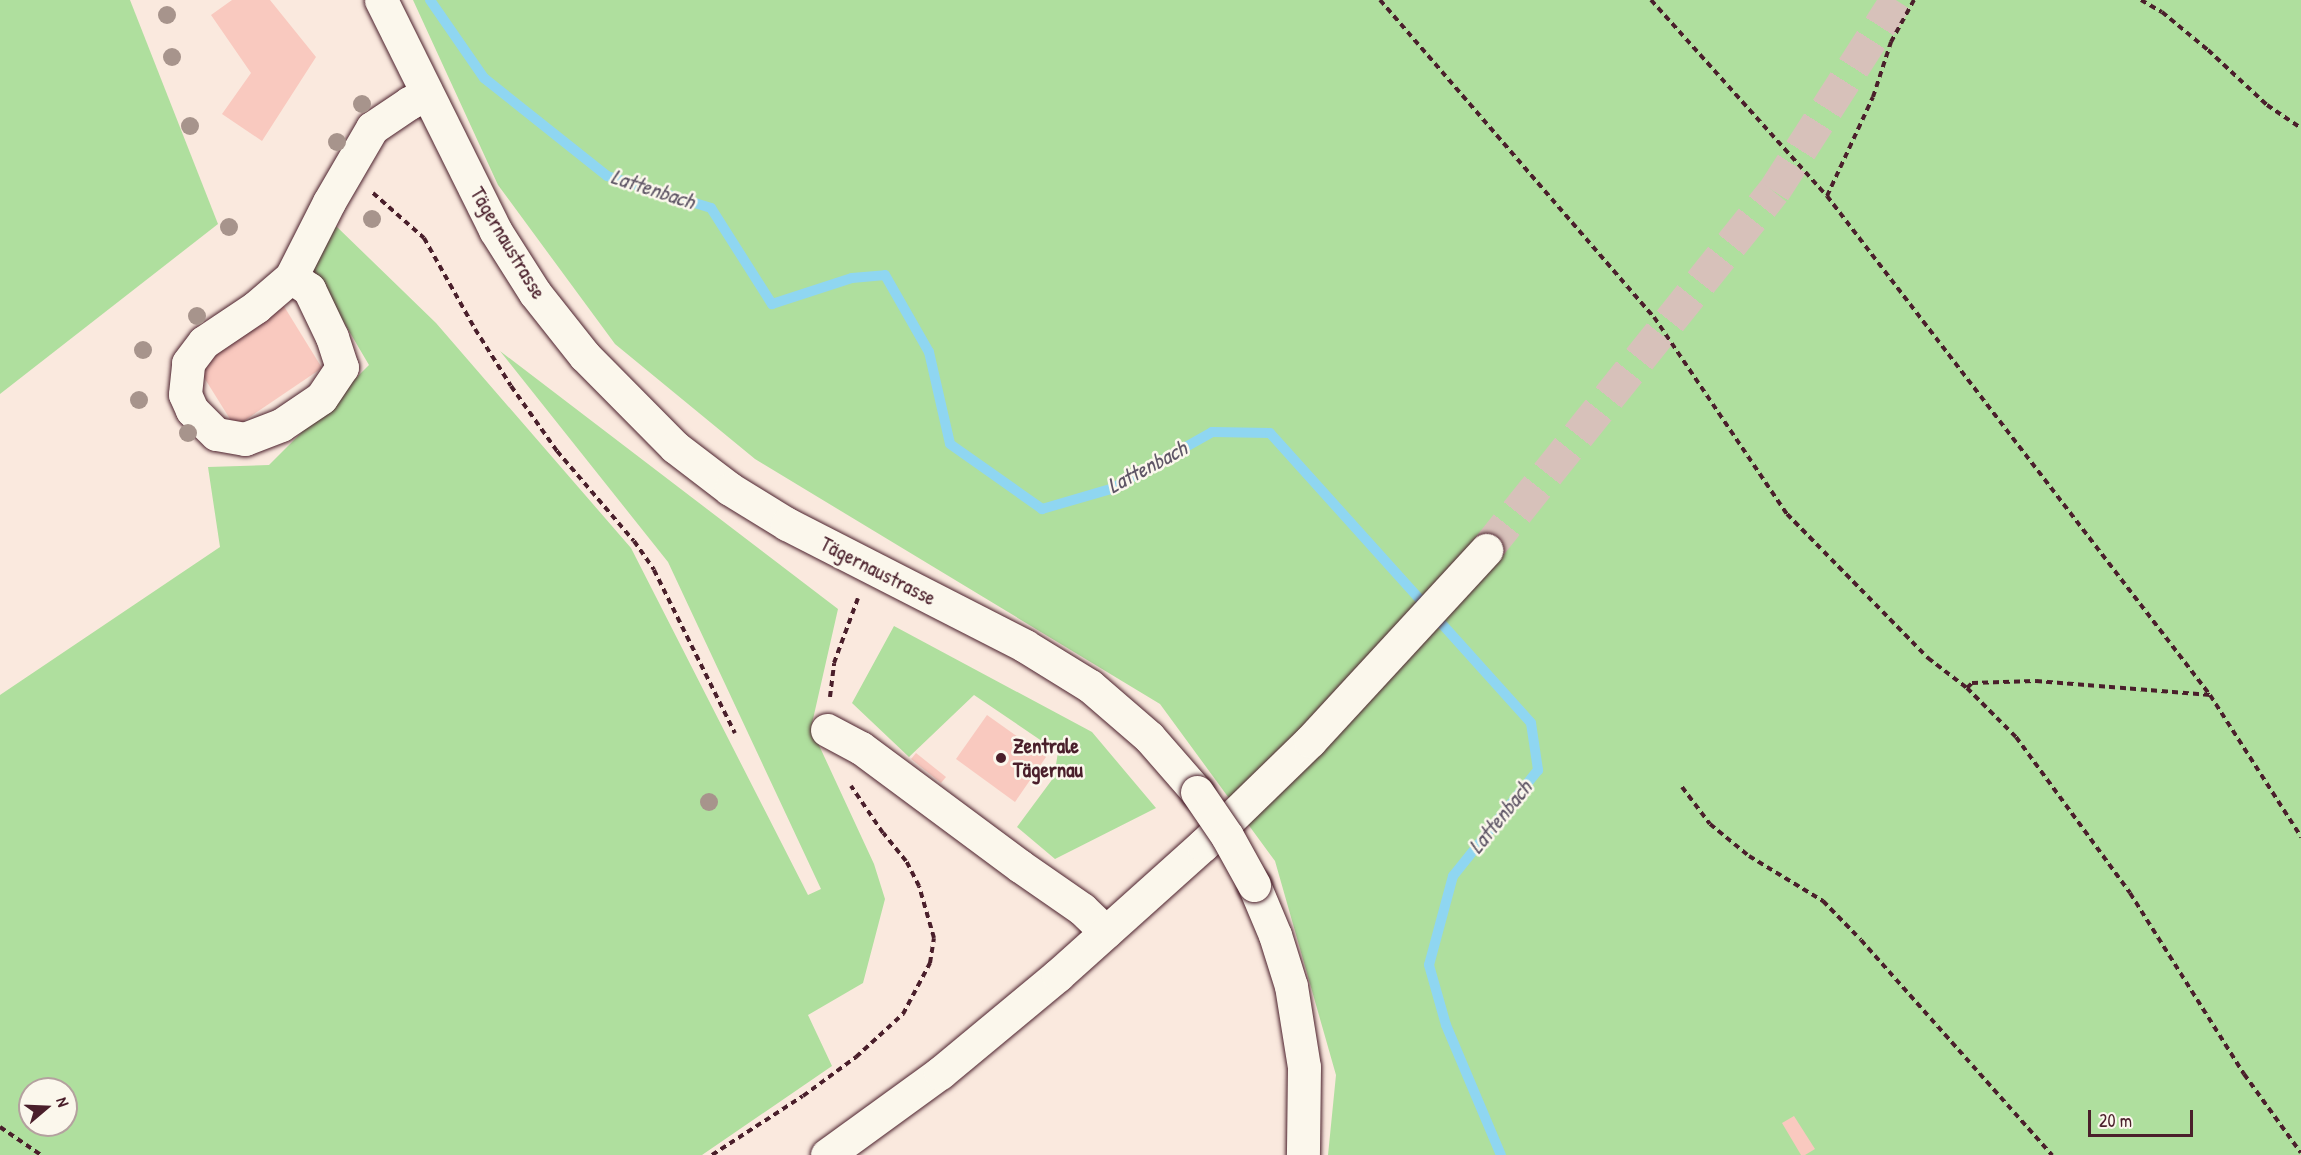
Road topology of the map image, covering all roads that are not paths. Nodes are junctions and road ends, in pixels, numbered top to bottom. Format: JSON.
{"nodes":[{"id":1,"x":381,"y":0,"type":"edge"},
{"id":2,"x":427,"y":94,"type":"junction"},
{"id":3,"x":291,"y":276,"type":"junction"},
{"id":4,"x":1486,"y":550,"type":"tunnel mouth"},
{"id":5,"x":827,"y":730,"type":"road end"},
{"id":6,"x":1106,"y":932,"type":"junction"},
{"id":7,"x":827,"y":1155,"type":"edge"},
{"id":8,"x":1303,"y":1155,"type":"edge"}],
"edges":[{"from":1,"to":2,"type":"main road","name":"Tägernaustrasse"},
{"from":2,"to":3,"type":"main road"},
{"from":2,"to":8,"type":"main road","name":"Tägernaustrasse","bridge":true},
{"from":3,"to":3,"type":"main road"},
{"from":4,"to":6,"type":"main road"},
{"from":5,"to":6,"type":"main road"},
{"from":6,"to":7,"type":"main road"}]}
